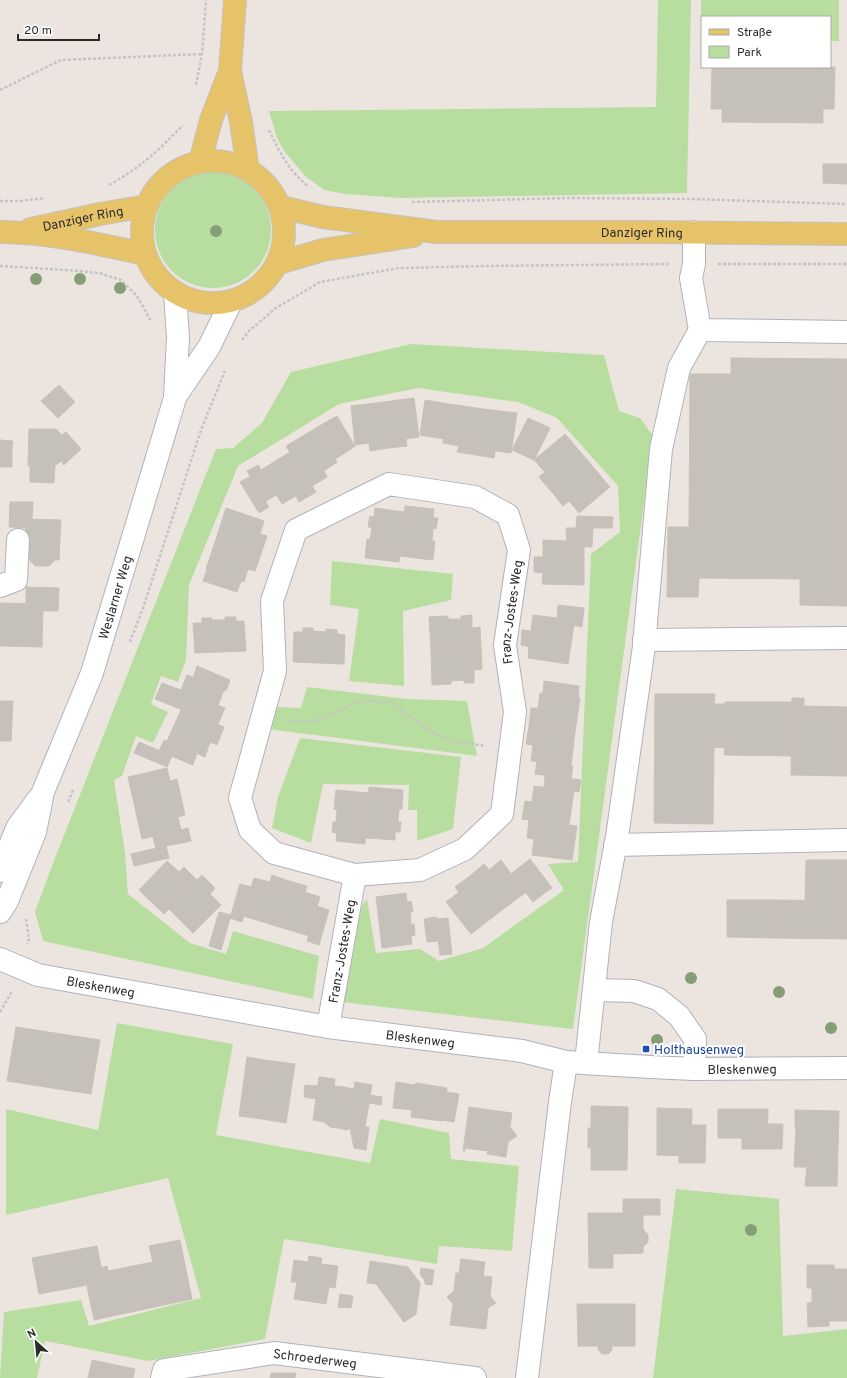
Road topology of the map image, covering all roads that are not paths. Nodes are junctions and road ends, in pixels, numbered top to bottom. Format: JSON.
{"nodes":[{"id":1,"x":235,"y":0,"type":"edge"},
{"id":2,"x":230,"y":71,"type":"junction"},
{"id":3,"x":200,"y":162,"type":"junction"},
{"id":4,"x":248,"y":170,"type":"junction"},
{"id":5,"x":147,"y":206,"type":"junction"},
{"id":6,"x":281,"y":207,"type":"junction"},
{"id":7,"x":10,"y":232,"type":"edge"},
{"id":8,"x":437,"y":232,"type":"junction"},
{"id":9,"x":694,"y":232,"type":"junction"},
{"id":10,"x":847,"y":234,"type":"edge"},
{"id":11,"x":145,"y":254,"type":"junction"},
{"id":12,"x":279,"y":263,"type":"junction"},
{"id":13,"x":176,"y":294,"type":"junction"},
{"id":14,"x":231,"y":302,"type":"junction"},
{"id":15,"x":700,"y":330,"type":"junction"},
{"id":16,"x":847,"y":332,"type":"edge"},
{"id":17,"x":175,"y":398,"type":"junction"},
{"id":18,"x":18,"y":540,"type":"dead end"},
{"id":19,"x":0,"y":586,"type":"edge"},
{"id":20,"x":847,"y":638,"type":"edge"},
{"id":21,"x":644,"y":640,"type":"junction"},
{"id":22,"x":43,"y":792,"type":"junction"},
{"id":23,"x":847,"y":840,"type":"edge"},
{"id":24,"x":615,"y":845,"type":"junction"},
{"id":25,"x":0,"y":871,"type":"edge"},
{"id":26,"x":355,"y":875,"type":"junction"},
{"id":27,"x":0,"y":912,"type":"edge"},
{"id":28,"x":0,"y":959,"type":"edge"},
{"id":29,"x":595,"y":990,"type":"junction"},
{"id":30,"x":328,"y":1027,"type":"junction"},
{"id":31,"x":576,"y":1063,"type":"junction"},
{"id":32,"x":847,"y":1068,"type":"edge"},
{"id":33,"x":694,"y":1069,"type":"junction"},
{"id":34,"x":162,"y":1378,"type":"edge"},
{"id":35,"x":475,"y":1378,"type":"edge"},
{"id":36,"x":527,"y":1378,"type":"edge"}],
"edges":[{"from":1,"to":2,"type":"main road"},
{"from":2,"to":3,"type":"main road"},
{"from":2,"to":4,"type":"main road"},
{"from":3,"to":4,"type":"main road"},
{"from":3,"to":5,"type":"main road"},
{"from":4,"to":6,"type":"main road"},
{"from":5,"to":7,"type":"main road","name":"Danziger Ring"},
{"from":5,"to":11,"type":"main road"},
{"from":6,"to":8,"type":"main road","name":"Danziger Ring"},
{"from":6,"to":12,"type":"main road"},
{"from":7,"to":11,"type":"main road","name":"Danziger Ring"},
{"from":8,"to":9,"type":"main road","name":"Danziger Ring"},
{"from":8,"to":12,"type":"main road","name":"Danziger Ring"},
{"from":9,"to":10,"type":"main road","name":"Danziger Ring"},
{"from":9,"to":15,"type":"street"},
{"from":11,"to":13,"type":"main road"},
{"from":12,"to":14,"type":"main road"},
{"from":13,"to":14,"type":"main road"},
{"from":13,"to":17,"type":"street","name":"Weslarner Weg"},
{"from":14,"to":17,"type":"street","name":"Weslarner Weg"},
{"from":15,"to":16,"type":"street"},
{"from":15,"to":21,"type":"street"},
{"from":17,"to":22,"type":"street","name":"Weslarner Weg"},
{"from":18,"to":19,"type":"street"},
{"from":20,"to":21,"type":"street"},
{"from":21,"to":24,"type":"street"},
{"from":22,"to":25,"type":"street","name":"Weslarner Weg"},
{"from":22,"to":27,"type":"street","name":"Weslarner Weg"},
{"from":23,"to":24,"type":"street"},
{"from":24,"to":29,"type":"street"},
{"from":26,"to":26,"type":"street","name":"Franz-Jostes-Weg"},
{"from":26,"to":30,"type":"street","name":"Franz-Jostes-Weg"},
{"from":28,"to":30,"type":"street","name":"Bleskenweg"},
{"from":29,"to":31,"type":"street"},
{"from":29,"to":33,"type":"street"},
{"from":30,"to":31,"type":"street","name":"Bleskenweg"},
{"from":31,"to":33,"type":"street","name":"Bleskenweg"},
{"from":31,"to":36,"type":"street"},
{"from":32,"to":33,"type":"street","name":"Bleskenweg"},
{"from":34,"to":35,"type":"street","name":"Schroederweg"}]}
